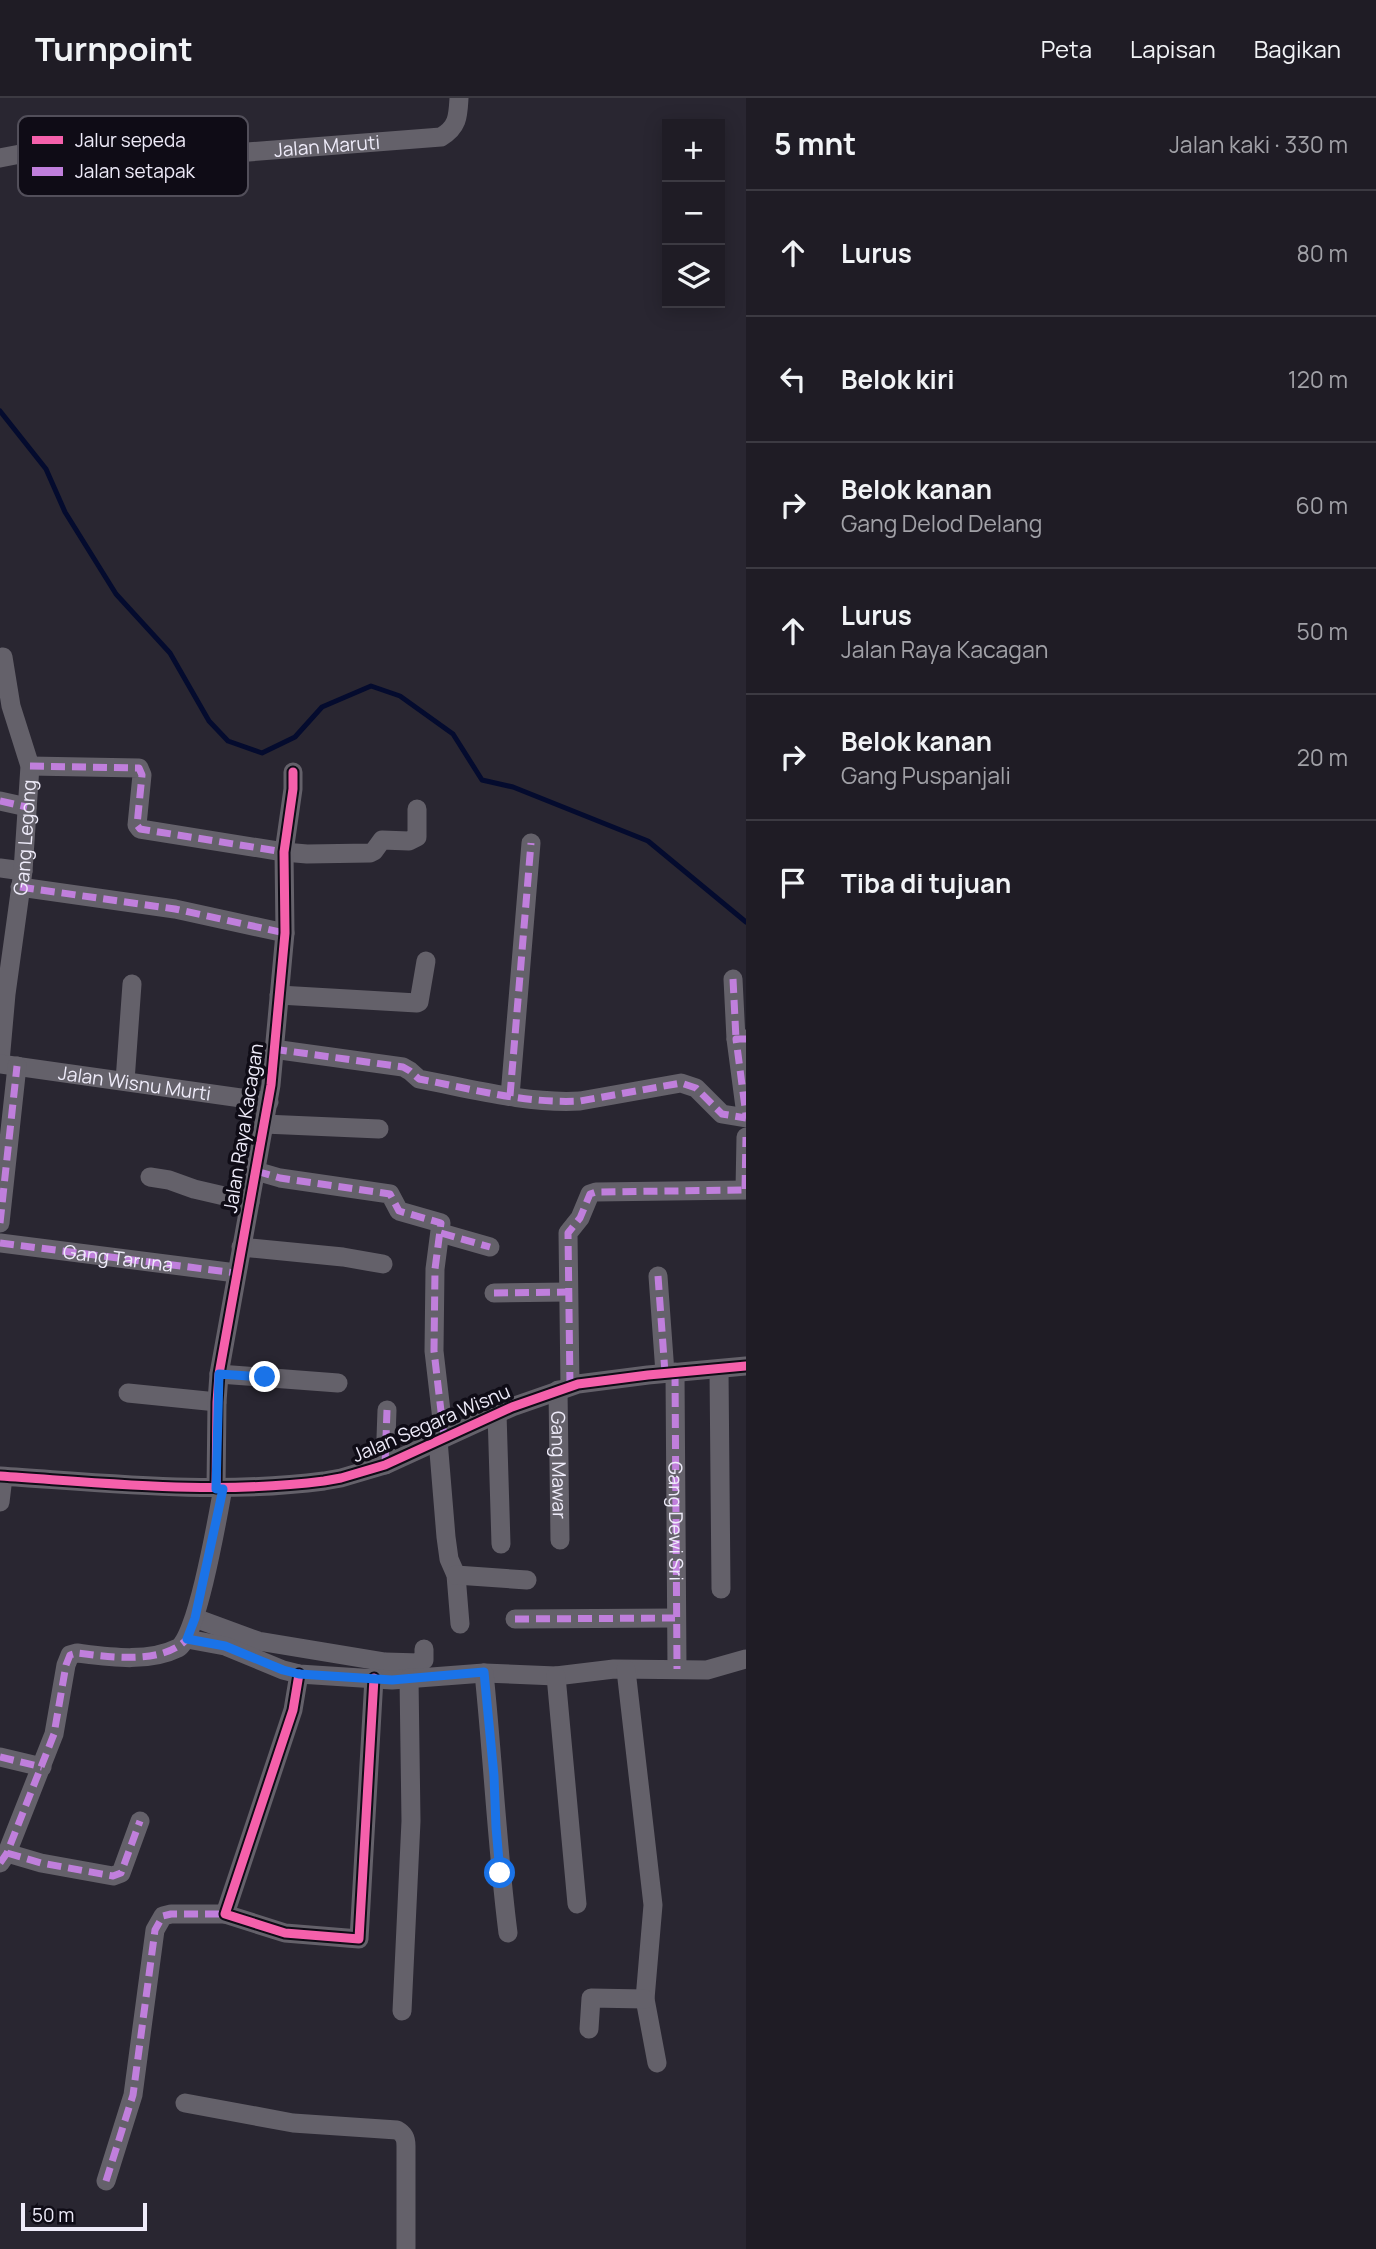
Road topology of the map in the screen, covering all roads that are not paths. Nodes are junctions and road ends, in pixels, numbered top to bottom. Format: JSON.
{"nodes":[{"id":1,"x":459,"y":98,"type":"edge"},
{"id":2,"x":248,"y":153,"type":"edge"},
{"id":3,"x":18,"y":154,"type":"edge"},
{"id":4,"x":0,"y":158,"type":"edge"},
{"id":5,"x":3,"y":657,"type":"dead end"},
{"id":6,"x":30,"y":766,"type":"junction"},
{"id":7,"x":293,"y":772,"type":"dead end"},
{"id":8,"x":0,"y":801,"type":"edge"},
{"id":9,"x":27,"y":807,"type":"junction"},
{"id":10,"x":417,"y":809,"type":"dead end"},
{"id":11,"x":531,"y":843,"type":"dead end"},
{"id":12,"x":284,"y":852,"type":"junction"},
{"id":13,"x":0,"y":868,"type":"edge"},
{"id":14,"x":22,"y":879,"type":"junction"},
{"id":15,"x":285,"y":933,"type":"junction"},
{"id":16,"x":426,"y":961,"type":"dead end"},
{"id":17,"x":733,"y":979,"type":"dead end"},
{"id":18,"x":132,"y":984,"type":"dead end"},
{"id":19,"x":3,"y":993,"type":"edge"},
{"id":20,"x":279,"y":995,"type":"junction"},
{"id":21,"x":741,"y":1039,"type":"edge"},
{"id":22,"x":273,"y":1049,"type":"junction"},
{"id":23,"x":6,"y":1064,"type":"edge"},
{"id":24,"x":125,"y":1082,"type":"junction"},
{"id":25,"x":510,"y":1096,"type":"junction"},
{"id":26,"x":269,"y":1102,"type":"junction"},
{"id":27,"x":746,"y":1116,"type":"edge"},
{"id":28,"x":264,"y":1124,"type":"junction"},
{"id":29,"x":379,"y":1129,"type":"dead end"},
{"id":30,"x":746,"y":1138,"type":"edge"},
{"id":31,"x":256,"y":1171,"type":"junction"},
{"id":32,"x":150,"y":1177,"type":"dead end"},
{"id":33,"x":746,"y":1189,"type":"edge"},
{"id":34,"x":250,"y":1202,"type":"junction"},
{"id":35,"x":0,"y":1223,"type":"edge"},
{"id":36,"x":441,"y":1233,"type":"junction"},
{"id":37,"x":0,"y":1243,"type":"edge"},
{"id":38,"x":241,"y":1247,"type":"junction"},
{"id":39,"x":490,"y":1247,"type":"dead end"},
{"id":40,"x":383,"y":1264,"type":"dead end"},
{"id":41,"x":236,"y":1273,"type":"junction"},
{"id":42,"x":658,"y":1276,"type":"dead end"},
{"id":43,"x":568,"y":1292,"type":"junction"},
{"id":44,"x":494,"y":1293,"type":"dead end"},
{"id":45,"x":746,"y":1366,"type":"edge"},
{"id":46,"x":719,"y":1369,"type":"junction"},
{"id":47,"x":670,"y":1373,"type":"junction"},
{"id":48,"x":219,"y":1374,"type":"junction"},
{"id":49,"x":338,"y":1383,"type":"dead end"},
{"id":50,"x":564,"y":1388,"type":"junction"},
{"id":51,"x":128,"y":1393,"type":"dead end"},
{"id":52,"x":217,"y":1402,"type":"junction"},
{"id":53,"x":387,"y":1410,"type":"dead end"},
{"id":54,"x":498,"y":1413,"type":"junction"},
{"id":55,"x":441,"y":1439,"type":"junction"},
{"id":56,"x":385,"y":1465,"type":"junction"},
{"id":57,"x":2,"y":1476,"type":"edge"},
{"id":58,"x":220,"y":1489,"type":"junction"},
{"id":59,"x":0,"y":1502,"type":"edge"},
{"id":60,"x":560,"y":1540,"type":"dead end"},
{"id":61,"x":501,"y":1544,"type":"dead end"},
{"id":62,"x":456,"y":1575,"type":"junction"},
{"id":63,"x":527,"y":1580,"type":"dead end"},
{"id":64,"x":721,"y":1589,"type":"dead end"},
{"id":65,"x":195,"y":1618,"type":"junction"},
{"id":66,"x":675,"y":1618,"type":"junction"},
{"id":67,"x":515,"y":1619,"type":"dead end"},
{"id":68,"x":460,"y":1624,"type":"dead end"},
{"id":69,"x":187,"y":1639,"type":"junction"},
{"id":70,"x":424,"y":1649,"type":"dead end"},
{"id":71,"x":746,"y":1659,"type":"edge"},
{"id":72,"x":677,"y":1669,"type":"junction"},
{"id":73,"x":626,"y":1670,"type":"junction"},
{"id":74,"x":484,"y":1672,"type":"junction"},
{"id":75,"x":299,"y":1674,"type":"junction"},
{"id":76,"x":556,"y":1676,"type":"junction"},
{"id":77,"x":374,"y":1678,"type":"junction"},
{"id":78,"x":408,"y":1678,"type":"junction"},
{"id":79,"x":0,"y":1757,"type":"edge"},
{"id":80,"x":42,"y":1767,"type":"junction"},
{"id":81,"x":140,"y":1821,"type":"dead end"},
{"id":82,"x":4,"y":1858,"type":"edge"},
{"id":83,"x":577,"y":1904,"type":"dead end"},
{"id":84,"x":225,"y":1914,"type":"junction"},
{"id":85,"x":508,"y":1933,"type":"dead end"},
{"id":86,"x":645,"y":1998,"type":"junction"},
{"id":87,"x":402,"y":2011,"type":"dead end"},
{"id":88,"x":589,"y":2029,"type":"dead end"},
{"id":89,"x":657,"y":2063,"type":"dead end"},
{"id":90,"x":185,"y":2103,"type":"dead end"},
{"id":91,"x":107,"y":2181,"type":"dead end"},
{"id":92,"x":406,"y":2249,"type":"edge"}],
"edges":[{"from":1,"to":2,"type":"street","name":"Jalan Maruti"},
{"from":3,"to":4,"type":"street","name":"Jalan Maruti"},
{"from":5,"to":6,"type":"street","name":"Gang Legong"},
{"from":6,"to":9,"type":"street","name":"Gang Legong"},
{"from":6,"to":12,"type":"street"},
{"from":7,"to":12,"type":"street","name":"Jalan Raya Kacagan"},
{"from":8,"to":9,"type":"street"},
{"from":9,"to":14,"type":"street","name":"Gang Legong"},
{"from":10,"to":12,"type":"street"},
{"from":11,"to":25,"type":"street"},
{"from":12,"to":15,"type":"street","name":"Jalan Raya Kacagan"},
{"from":13,"to":14,"type":"street"},
{"from":14,"to":15,"type":"street"},
{"from":14,"to":19,"type":"street","name":"Gang Legong"},
{"from":15,"to":20,"type":"street","name":"Jalan Raya Kacagan"},
{"from":16,"to":20,"type":"street"},
{"from":17,"to":21,"type":"street"},
{"from":18,"to":24,"type":"street"},
{"from":19,"to":23,"type":"street","name":"Gang Legong"},
{"from":20,"to":22,"type":"street","name":"Jalan Raya Kacagan"},
{"from":21,"to":27,"type":"street"},
{"from":22,"to":25,"type":"street"},
{"from":22,"to":26,"type":"street","name":"Jalan Raya Kacagan"},
{"from":23,"to":24,"type":"street","name":"Jalan Wisnu Murti"},
{"from":23,"to":35,"type":"street","name":"Gang Legong"},
{"from":24,"to":26,"type":"street","name":"Jalan Wisnu Murti"},
{"from":25,"to":27,"type":"street"},
{"from":26,"to":28,"type":"street","name":"Jalan Raya Kacagan"},
{"from":28,"to":29,"type":"street"},
{"from":28,"to":31,"type":"street","name":"Jalan Raya Kacagan"},
{"from":30,"to":33,"type":"street"},
{"from":31,"to":34,"type":"street","name":"Jalan Raya Kacagan"},
{"from":31,"to":36,"type":"street"},
{"from":32,"to":34,"type":"street"},
{"from":33,"to":43,"type":"street","name":"Gang Mawar"},
{"from":34,"to":38,"type":"street","name":"Jalan Raya Kacagan"},
{"from":36,"to":39,"type":"street"},
{"from":36,"to":55,"type":"street"},
{"from":37,"to":41,"type":"street","name":"Gang Taruna"},
{"from":38,"to":40,"type":"street"},
{"from":38,"to":41,"type":"street","name":"Jalan Raya Kacagan"},
{"from":41,"to":48,"type":"street","name":"Jalan Raya Kacagan"},
{"from":42,"to":47,"type":"street","name":"Gang Dewi Sri"},
{"from":43,"to":44,"type":"street"},
{"from":43,"to":50,"type":"street","name":"Gang Mawar"},
{"from":45,"to":46,"type":"street","name":"Jalan Segara Wisnu"},
{"from":46,"to":47,"type":"street","name":"Jalan Segara Wisnu"},
{"from":46,"to":64,"type":"street"},
{"from":47,"to":50,"type":"street","name":"Jalan Segara Wisnu"},
{"from":47,"to":66,"type":"street","name":"Gang Dewi Sri"},
{"from":48,"to":49,"type":"street"},
{"from":48,"to":52,"type":"street","name":"Jalan Raya Kacagan"},
{"from":50,"to":54,"type":"street","name":"Jalan Segara Wisnu"},
{"from":50,"to":60,"type":"street","name":"Gang Mawar"},
{"from":51,"to":52,"type":"street"},
{"from":52,"to":58,"type":"street","name":"Jalan Raya Kacagan"},
{"from":53,"to":56,"type":"street"},
{"from":54,"to":55,"type":"street","name":"Jalan Segara Wisnu"},
{"from":54,"to":61,"type":"street"},
{"from":55,"to":56,"type":"street","name":"Jalan Segara Wisnu"},
{"from":55,"to":62,"type":"street"},
{"from":56,"to":58,"type":"street","name":"Jalan Segara Wisnu"},
{"from":57,"to":58,"type":"street","name":"Jalan Segara Wisnu"},
{"from":57,"to":59,"type":"street"},
{"from":58,"to":65,"type":"street","name":"Jalan Raya Kacagan"},
{"from":62,"to":63,"type":"street"},
{"from":62,"to":68,"type":"street"},
{"from":65,"to":69,"type":"street","name":"Jalan Raya Kacagan"},
{"from":65,"to":70,"type":"street"},
{"from":66,"to":67,"type":"street"},
{"from":66,"to":72,"type":"street","name":"Gang Dewi Sri"},
{"from":69,"to":75,"type":"street"},
{"from":69,"to":80,"type":"street"},
{"from":71,"to":72,"type":"street"},
{"from":72,"to":73,"type":"street"},
{"from":73,"to":76,"type":"street"},
{"from":73,"to":86,"type":"street"},
{"from":74,"to":76,"type":"street"},
{"from":74,"to":78,"type":"street"},
{"from":74,"to":85,"type":"street"},
{"from":75,"to":77,"type":"street"},
{"from":75,"to":84,"type":"street"},
{"from":76,"to":83,"type":"street"},
{"from":77,"to":78,"type":"street"},
{"from":77,"to":84,"type":"street"},
{"from":78,"to":87,"type":"street"},
{"from":79,"to":80,"type":"street"},
{"from":80,"to":82,"type":"street"},
{"from":81,"to":82,"type":"street"},
{"from":84,"to":91,"type":"street"},
{"from":86,"to":88,"type":"street"},
{"from":86,"to":89,"type":"street"},
{"from":90,"to":92,"type":"street"}]}
